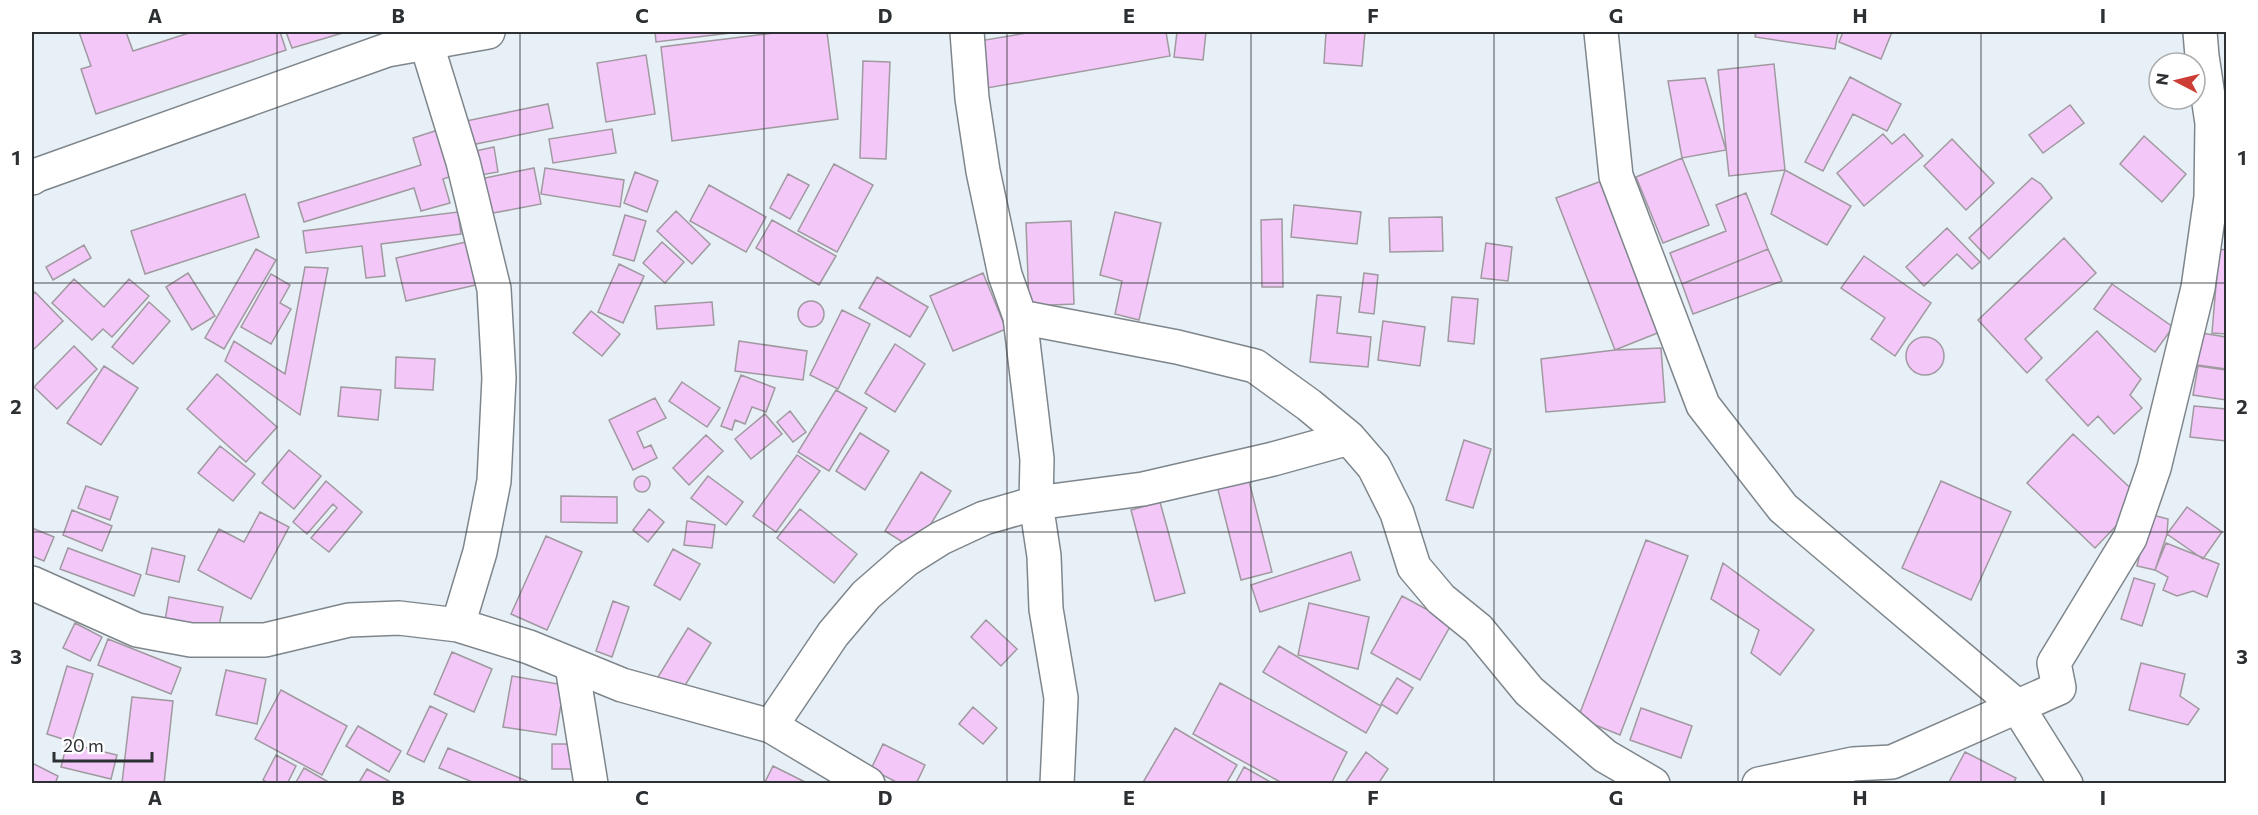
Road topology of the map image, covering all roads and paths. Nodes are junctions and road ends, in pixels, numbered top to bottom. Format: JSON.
{"nodes":[{"id":1,"x":488,"y":32,"type":"edge"},
{"id":2,"x":967,"y":32,"type":"edge"},
{"id":3,"x":1601,"y":32,"type":"edge"},
{"id":4,"x":2200,"y":32,"type":"edge"},
{"id":5,"x":426,"y":37,"type":"edge"},
{"id":6,"x":32,"y":178,"type":"edge"},
{"id":7,"x":1020,"y":318,"type":"junction"},
{"id":8,"x":1349,"y":438,"type":"junction"},
{"id":9,"x":1036,"y":503,"type":"junction"},
{"id":10,"x":32,"y":584,"type":"edge"},
{"id":11,"x":458,"y":625,"type":"junction"},
{"id":12,"x":572,"y":666,"type":"junction"},
{"id":13,"x":2017,"y":706,"type":"junction"},
{"id":14,"x":771,"y":726,"type":"junction"},
{"id":15,"x":591,"y":783,"type":"edge"},
{"id":16,"x":868,"y":783,"type":"edge"},
{"id":17,"x":1057,"y":783,"type":"edge"},
{"id":18,"x":1653,"y":783,"type":"edge"},
{"id":19,"x":1759,"y":783,"type":"edge"},
{"id":20,"x":2066,"y":783,"type":"edge"}],
"edges":[{"from":1,"to":5,"type":"street"},
{"from":2,"to":7,"type":"street"},
{"from":3,"to":13,"type":"street"},
{"from":4,"to":13,"type":"street"},
{"from":5,"to":6,"type":"street"},
{"from":5,"to":11,"type":"street"},
{"from":7,"to":8,"type":"street"},
{"from":7,"to":9,"type":"street"},
{"from":8,"to":9,"type":"street"},
{"from":8,"to":18,"type":"street"},
{"from":9,"to":14,"type":"street"},
{"from":9,"to":17,"type":"street"},
{"from":10,"to":11,"type":"street"},
{"from":11,"to":12,"type":"street"},
{"from":12,"to":14,"type":"street"},
{"from":12,"to":15,"type":"street"},
{"from":13,"to":19,"type":"street"},
{"from":13,"to":20,"type":"street"},
{"from":14,"to":16,"type":"street"}]}
